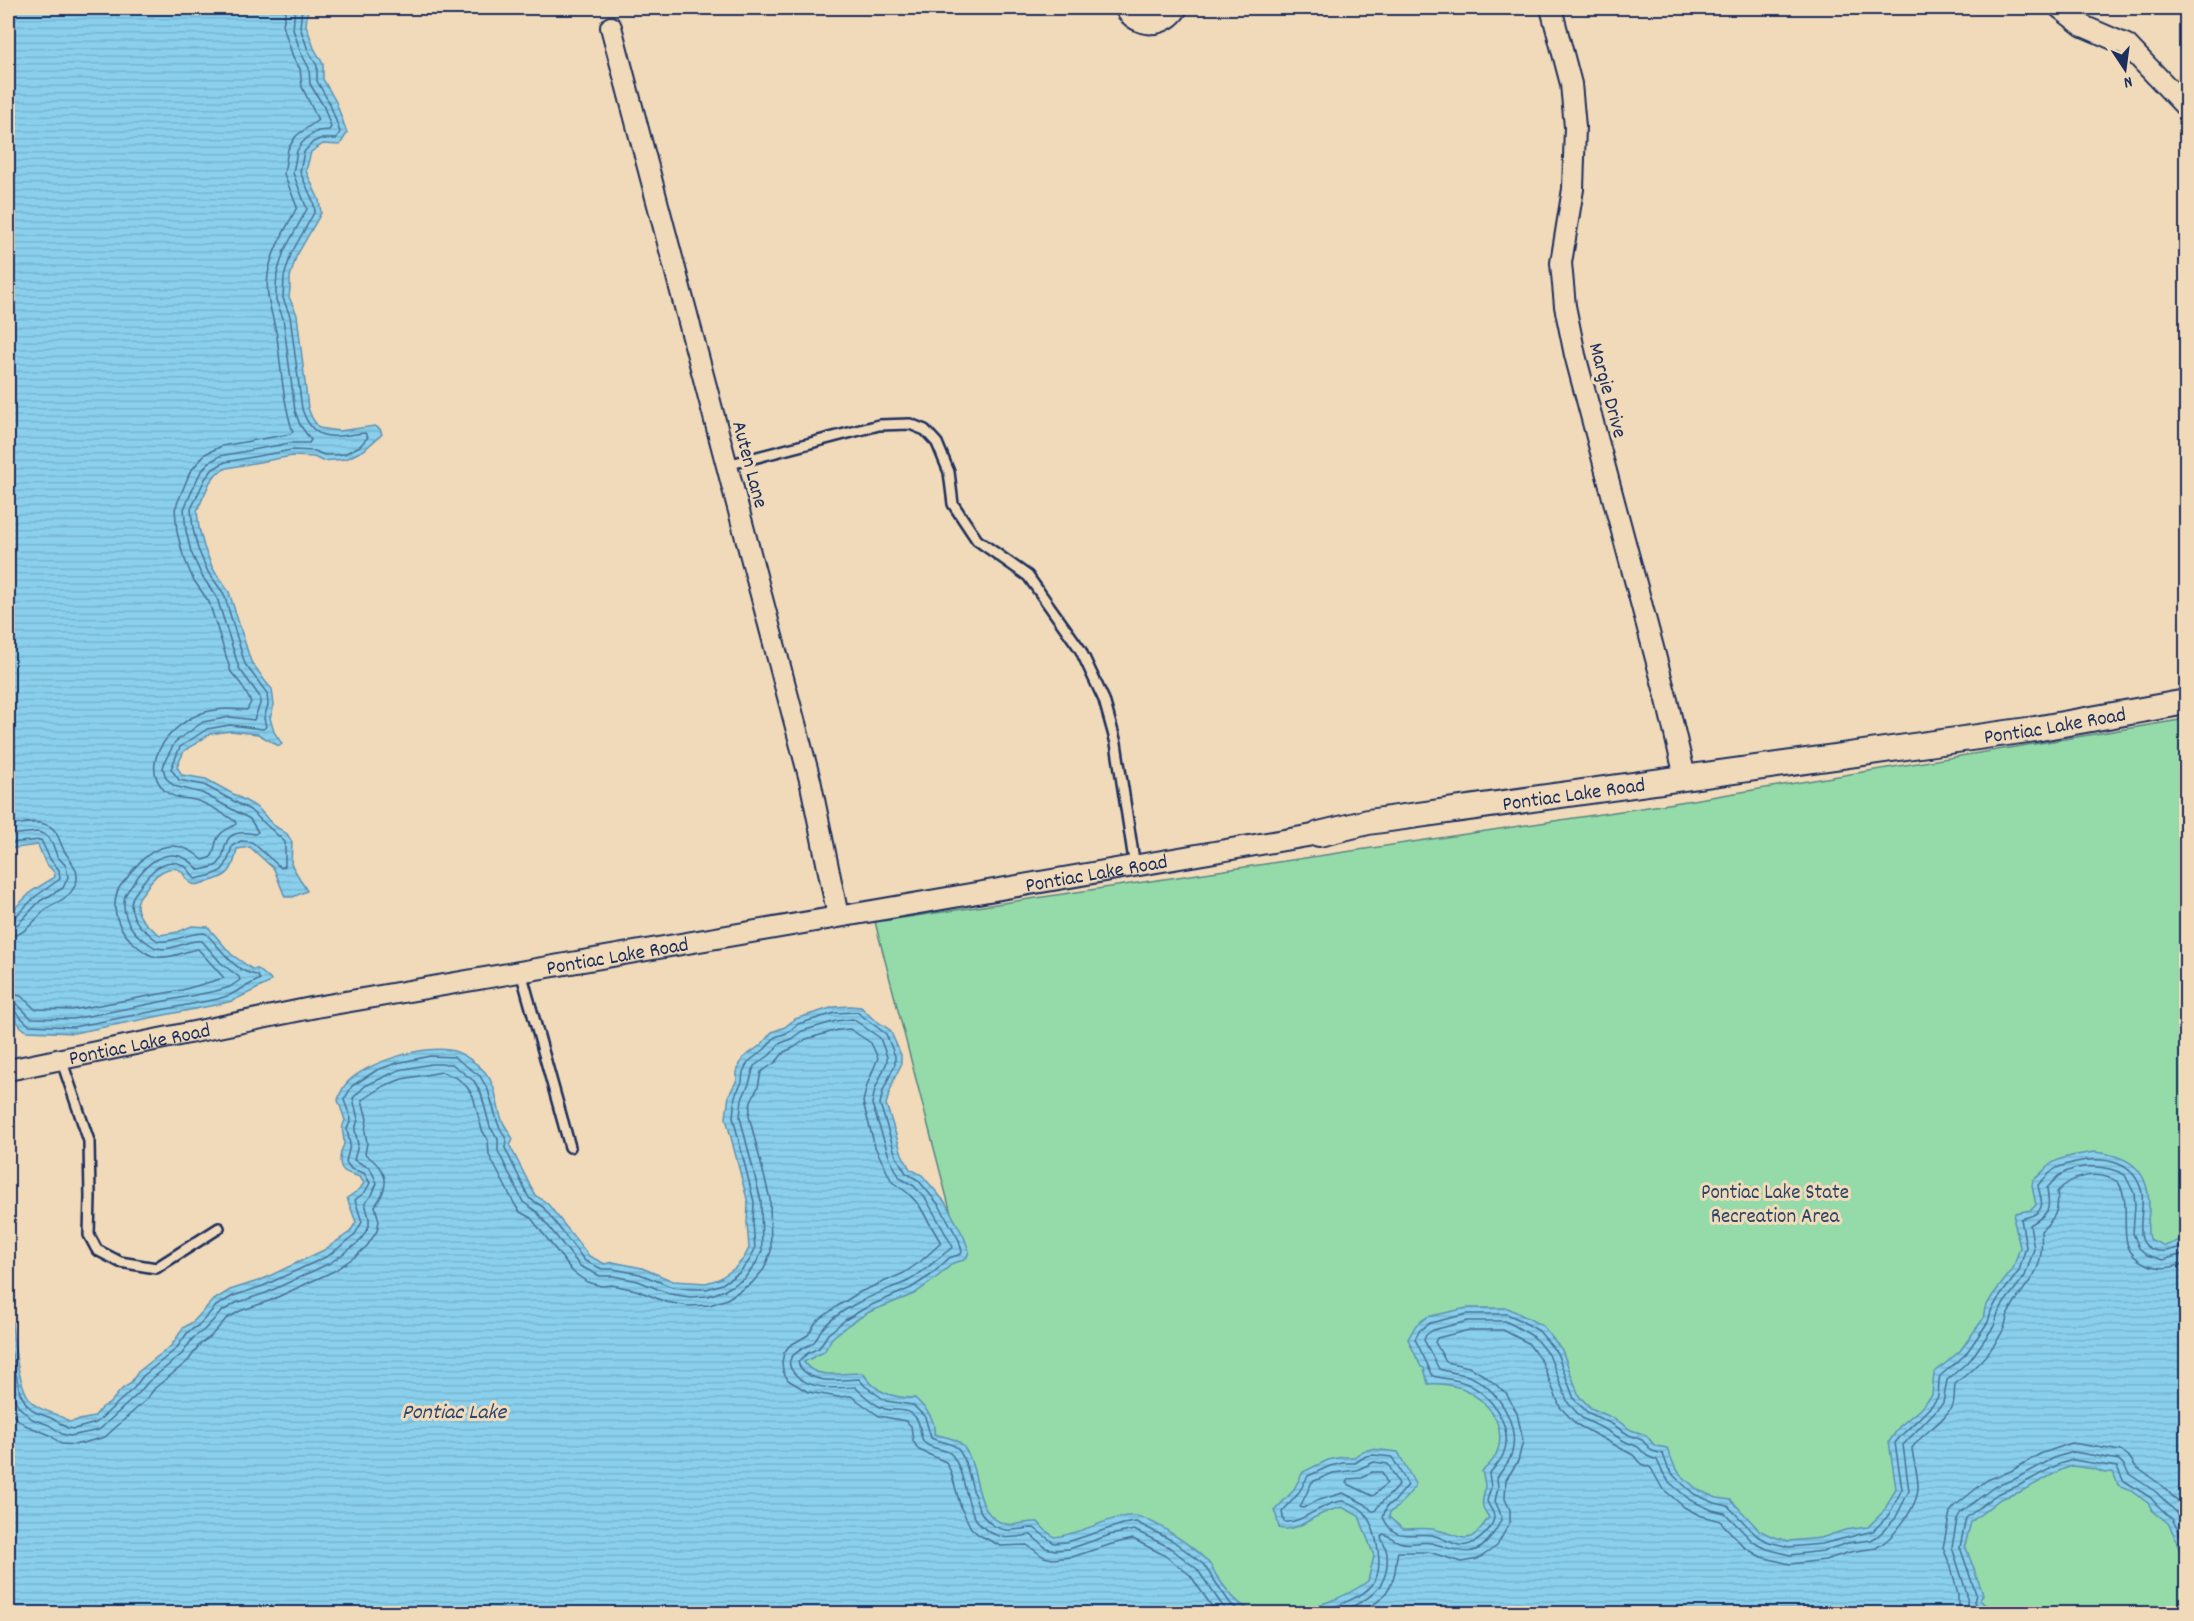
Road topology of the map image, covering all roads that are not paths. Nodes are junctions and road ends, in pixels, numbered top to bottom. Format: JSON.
{"nodes":[{"id":1,"x":1125,"y":8,"type":"edge"},
{"id":2,"x":1177,"y":8,"type":"edge"},
{"id":3,"x":1551,"y":8,"type":"edge"},
{"id":4,"x":2060,"y":8,"type":"edge"},
{"id":5,"x":611,"y":27,"type":"dead end"},
{"id":6,"x":2187,"y":107,"type":"edge"},
{"id":7,"x":727,"y":465,"type":"junction"},
{"id":8,"x":2187,"y":702,"type":"edge"},
{"id":9,"x":1685,"y":777,"type":"junction"},
{"id":10,"x":1319,"y":834,"type":"joint"},
{"id":11,"x":1135,"y":867,"type":"junction"},
{"id":12,"x":838,"y":916,"type":"junction"},
{"id":13,"x":521,"y":972,"type":"junction"},
{"id":14,"x":61,"y":1059,"type":"junction"},
{"id":15,"x":8,"y":1070,"type":"edge"},
{"id":16,"x":570,"y":1147,"type":"dead end"},
{"id":17,"x":219,"y":1228,"type":"dead end"}],
"edges":[{"from":1,"to":2,"type":"street"},
{"from":3,"to":9,"type":"street","name":"Margie Drive"},
{"from":4,"to":6,"type":"street"},
{"from":5,"to":7,"type":"street","name":"Auten Lane"},
{"from":7,"to":11,"type":"lane"},
{"from":7,"to":12,"type":"street","name":"Auten Lane"},
{"from":8,"to":9,"type":"street","name":"Pontiac Lake Road"},
{"from":9,"to":10,"type":"street","name":"Pontiac Lake Road"},
{"from":10,"to":11,"type":"street","name":"Pontiac Lake Road"},
{"from":11,"to":12,"type":"street","name":"Pontiac Lake Road"},
{"from":12,"to":13,"type":"street","name":"Pontiac Lake Road"},
{"from":13,"to":14,"type":"street","name":"Pontiac Lake Road"},
{"from":13,"to":16,"type":"lane"},
{"from":14,"to":15,"type":"street","name":"Pontiac Lake Road"},
{"from":14,"to":17,"type":"lane"}]}
